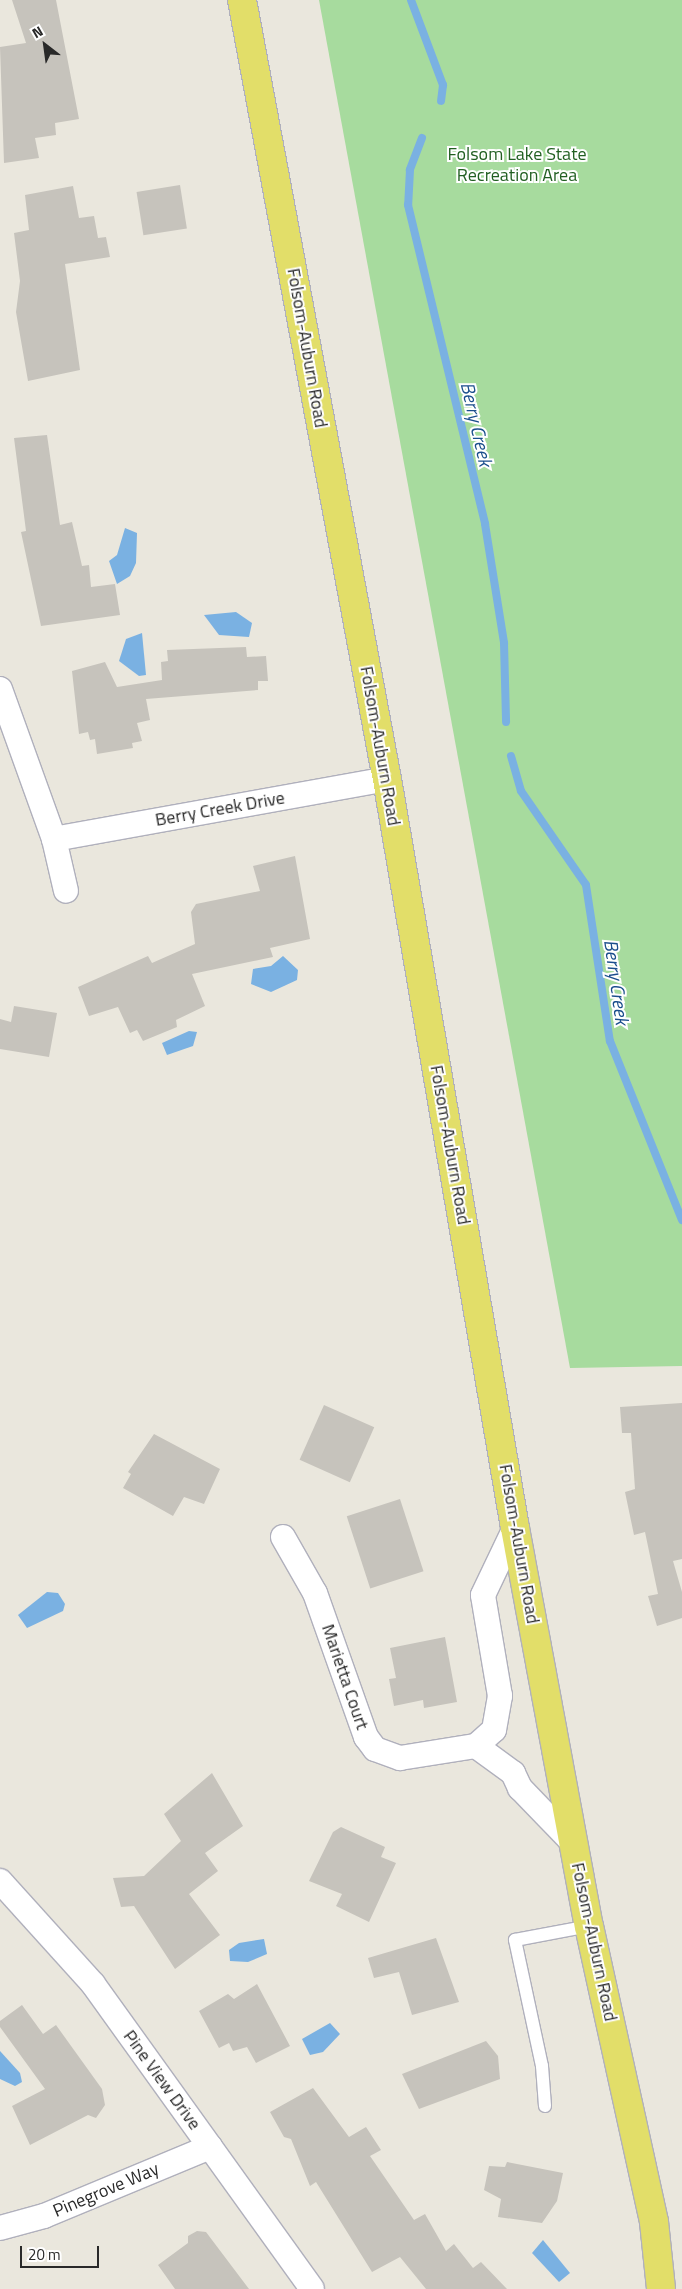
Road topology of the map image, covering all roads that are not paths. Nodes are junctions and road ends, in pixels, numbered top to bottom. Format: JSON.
{"nodes":[{"id":1,"x":242,"y":0,"type":"edge"},
{"id":2,"x":0,"y":689,"type":"edge"},
{"id":3,"x":387,"y":779,"type":"junction"},
{"id":4,"x":54,"y":840,"type":"junction"},
{"id":5,"x":66,"y":891,"type":"dead end"},
{"id":6,"x":515,"y":1528,"type":"junction"},
{"id":7,"x":283,"y":1537,"type":"dead end"},
{"id":8,"x":476,"y":1746,"type":"junction"},
{"id":9,"x":574,"y":1844,"type":"junction"},
{"id":10,"x":0,"y":1881,"type":"edge"},
{"id":11,"x":589,"y":1926,"type":"junction"},
{"id":12,"x":545,"y":2106,"type":"dead end"},
{"id":13,"x":210,"y":2147,"type":"junction"},
{"id":14,"x":0,"y":2228,"type":"edge"},
{"id":15,"x":312,"y":2289,"type":"edge"},
{"id":16,"x":661,"y":2289,"type":"edge"}],
"edges":[{"from":1,"to":3,"type":"main road","name":"Folsom-Auburn Road"},
{"from":2,"to":4,"type":"street"},
{"from":3,"to":4,"type":"street","name":"Berry Creek Drive"},
{"from":3,"to":6,"type":"main road","name":"Folsom-Auburn Road"},
{"from":4,"to":5,"type":"street"},
{"from":6,"to":8,"type":"street"},
{"from":6,"to":9,"type":"main road","name":"Folsom-Auburn Road"},
{"from":7,"to":8,"type":"street","name":"Marietta Court"},
{"from":8,"to":9,"type":"street"},
{"from":9,"to":11,"type":"main road","name":"Folsom-Auburn Road"},
{"from":10,"to":13,"type":"street","name":"Pine View Drive"},
{"from":11,"to":12,"type":"lane"},
{"from":11,"to":16,"type":"main road","name":"Folsom-Auburn Road"},
{"from":13,"to":14,"type":"street","name":"Pinegrove Way"},
{"from":13,"to":15,"type":"street","name":"Pine View Drive"}]}
